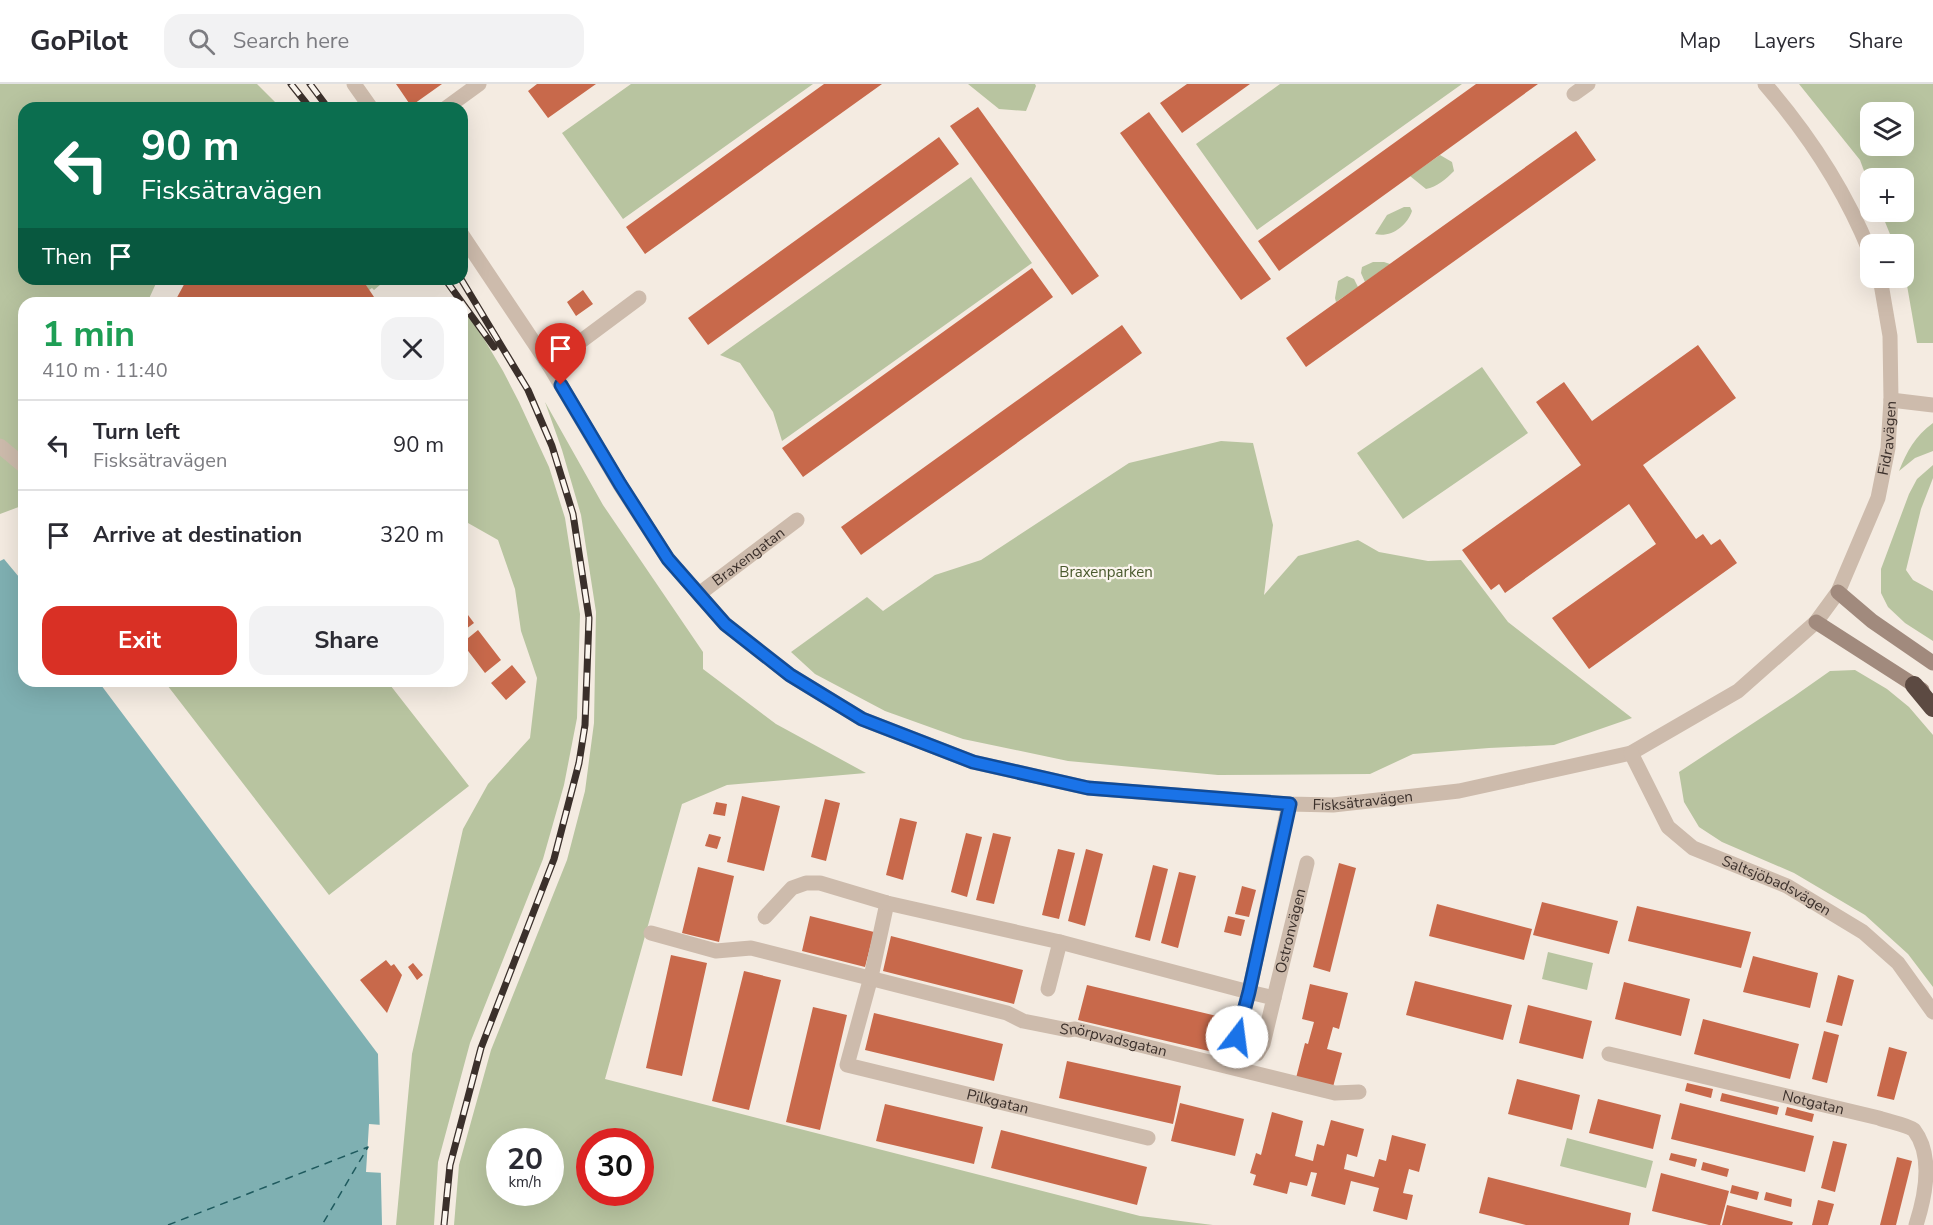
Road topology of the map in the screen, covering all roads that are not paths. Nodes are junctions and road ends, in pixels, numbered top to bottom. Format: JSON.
{"nodes":[{"id":1,"x":354,"y":84,"type":"edge"},
{"id":2,"x":479,"y":84,"type":"edge"},
{"id":3,"x":1588,"y":84,"type":"edge"},
{"id":4,"x":1765,"y":84,"type":"edge"},
{"id":5,"x":1574,"y":94,"type":"dead end"},
{"id":6,"x":367,"y":102,"type":"edge"},
{"id":7,"x":454,"y":102,"type":"edge"},
{"id":8,"x":1863,"y":234,"type":"edge"},
{"id":9,"x":468,"y":244,"type":"edge"},
{"id":10,"x":1882,"y":288,"type":"edge"},
{"id":11,"x":639,"y":298,"type":"dead end"},
{"id":12,"x":549,"y":365,"type":"junction"},
{"id":13,"x":1891,"y":400,"type":"junction"},
{"id":14,"x":1933,"y":405,"type":"edge"},
{"id":15,"x":0,"y":446,"type":"edge"},
{"id":16,"x":18,"y":461,"type":"edge"},
{"id":17,"x":797,"y":520,"type":"dead end"},
{"id":18,"x":1838,"y":592,"type":"junction"},
{"id":19,"x":699,"y":594,"type":"junction"},
{"id":20,"x":1816,"y":622,"type":"junction"},
{"id":21,"x":1933,"y":663,"type":"edge"},
{"id":22,"x":1914,"y":685,"type":"junction"},
{"id":23,"x":1933,"y":698,"type":"edge"},
{"id":24,"x":1933,"y":708,"type":"edge"},
{"id":25,"x":1631,"y":753,"type":"junction"},
{"id":26,"x":1290,"y":804,"type":"junction"},
{"id":27,"x":1307,"y":863,"type":"dead end"},
{"id":28,"x":887,"y":903,"type":"junction"},
{"id":29,"x":765,"y":917,"type":"dead end"},
{"id":30,"x":651,"y":933,"type":"dead end"},
{"id":31,"x":1060,"y":942,"type":"junction"},
{"id":32,"x":871,"y":977,"type":"junction"},
{"id":33,"x":1048,"y":989,"type":"dead end"},
{"id":34,"x":1249,"y":992,"type":"junction"},
{"id":35,"x":1274,"y":998,"type":"junction"},
{"id":36,"x":1933,"y":1012,"type":"edge"},
{"id":37,"x":1609,"y":1053,"type":"dead end"},
{"id":38,"x":1359,"y":1092,"type":"dead end"},
{"id":39,"x":1148,"y":1138,"type":"dead end"},
{"id":40,"x":1916,"y":1225,"type":"edge"}],
"edges":[{"from":1,"to":6,"type":"street"},
{"from":2,"to":7,"type":"street"},
{"from":3,"to":5,"type":"street"},
{"from":4,"to":8,"type":"street"},
{"from":9,"to":12,"type":"street","name":"Fisksätravägen"},
{"from":10,"to":13,"type":"street","name":"Fidravägen"},
{"from":11,"to":12,"type":"street"},
{"from":12,"to":19,"type":"street","name":"Fisksätravägen"},
{"from":13,"to":14,"type":"street"},
{"from":13,"to":18,"type":"street","name":"Fidravägen"},
{"from":15,"to":16,"type":"street"},
{"from":17,"to":19,"type":"street","name":"Braxengatan"},
{"from":18,"to":20,"type":"street","name":"Fisksätravägen"},
{"from":18,"to":21,"type":"main road"},
{"from":19,"to":26,"type":"street","name":"Fisksätravägen"},
{"from":20,"to":22,"type":"main road"},
{"from":20,"to":25,"type":"street","name":"Fisksätravägen"},
{"from":22,"to":23,"type":"main road"},
{"from":22,"to":24,"type":"highway"},
{"from":25,"to":26,"type":"street","name":"Fisksätravägen"},
{"from":25,"to":36,"type":"street","name":"Saltsjöbadsvägen"},
{"from":26,"to":34,"type":"street","name":"Ostronvägen"},
{"from":27,"to":35,"type":"street","name":"Ostronvägen"},
{"from":28,"to":29,"type":"street"},
{"from":28,"to":31,"type":"street"},
{"from":28,"to":32,"type":"street"},
{"from":30,"to":32,"type":"street","name":"Snörpvadsgatan"},
{"from":31,"to":33,"type":"street"},
{"from":31,"to":34,"type":"street"},
{"from":32,"to":38,"type":"street","name":"Snörpvadsgatan"},
{"from":32,"to":39,"type":"street","name":"Pilkgatan"},
{"from":34,"to":35,"type":"street"},
{"from":34,"to":35,"type":"street","name":"Ostronvägen"},
{"from":37,"to":40,"type":"street","name":"Notgatan"}]}
